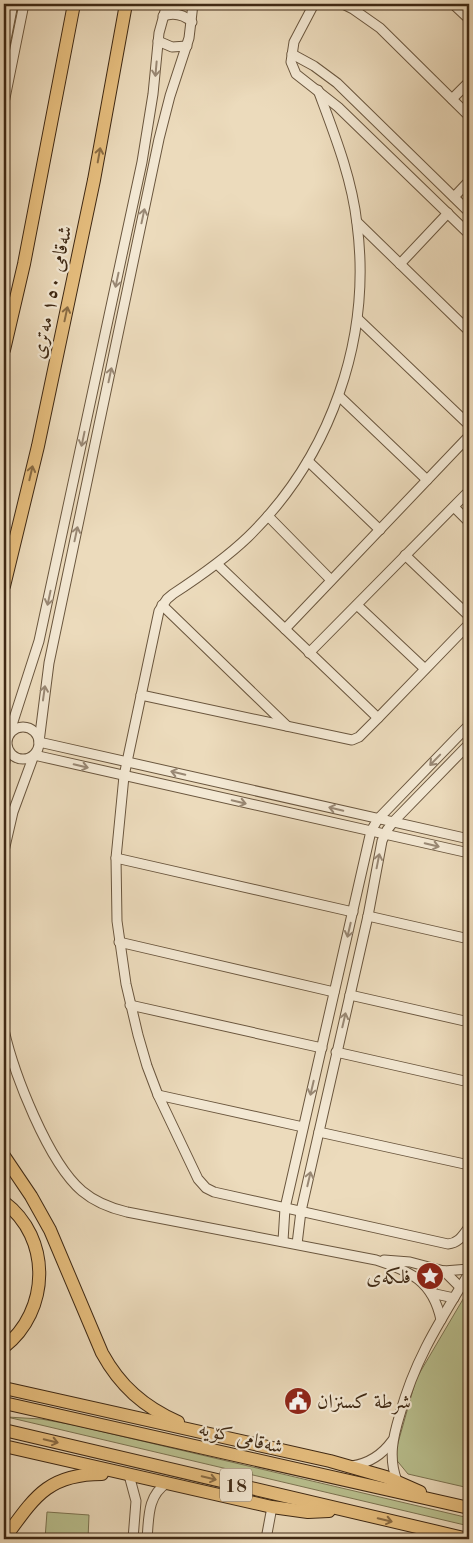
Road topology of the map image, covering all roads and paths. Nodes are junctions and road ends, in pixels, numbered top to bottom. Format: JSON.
{"nodes":[{"id":1,"x":13,"y":4,"type":"edge"},
{"id":2,"x":24,"y":4,"type":"edge"},
{"id":3,"x":74,"y":4,"type":"edge"},
{"id":4,"x":126,"y":4,"type":"edge"},
{"id":5,"x":167,"y":4,"type":"edge"},
{"id":6,"x":193,"y":4,"type":"edge"},
{"id":7,"x":314,"y":4,"type":"edge"},
{"id":8,"x":343,"y":4,"type":"edge"},
{"id":9,"x":453,"y":4,"type":"edge"},
{"id":10,"x":354,"y":6,"type":"edge"},
{"id":11,"x":163,"y":16,"type":"junction"},
{"id":12,"x":469,"y":19,"type":"edge"},
{"id":13,"x":192,"y":22,"type":"junction"},
{"id":14,"x":158,"y":41,"type":"junction"},
{"id":15,"x":187,"y":46,"type":"junction"},
{"id":16,"x":4,"y":50,"type":"edge"},
{"id":17,"x":292,"y":54,"type":"junction"},
{"id":18,"x":469,"y":82,"type":"edge"},
{"id":19,"x":318,"y":90,"type":"junction"},
{"id":20,"x":452,"y":99,"type":"junction"},
{"id":21,"x":4,"y":103,"type":"edge"},
{"id":22,"x":469,"y":116,"type":"edge"},
{"id":23,"x":469,"y":181,"type":"edge"},
{"id":24,"x":454,"y":197,"type":"junction"},
{"id":25,"x":467,"y":206,"type":"edge"},
{"id":26,"x":448,"y":213,"type":"junction"},
{"id":27,"x":357,"y":222,"type":"junction"},
{"id":28,"x":469,"y":234,"type":"edge"},
{"id":29,"x":400,"y":264,"type":"junction"},
{"id":30,"x":358,"y":319,"type":"junction"},
{"id":31,"x":469,"y":331,"type":"edge"},
{"id":32,"x":4,"y":350,"type":"edge"},
{"id":33,"x":339,"y":396,"type":"junction"},
{"id":34,"x":469,"y":425,"type":"edge"},
{"id":35,"x":469,"y":436,"type":"edge"},
{"id":36,"x":308,"y":461,"type":"junction"},
{"id":37,"x":427,"y":480,"type":"junction"},
{"id":38,"x":469,"y":491,"type":"edge"},
{"id":39,"x":454,"y":507,"type":"junction"},
{"id":40,"x":268,"y":516,"type":"junction"},
{"id":41,"x":469,"y":522,"type":"edge"},
{"id":42,"x":380,"y":530,"type":"junction"},
{"id":43,"x":406,"y":555,"type":"junction"},
{"id":44,"x":217,"y":564,"type":"junction"},
{"id":45,"x":331,"y":580,"type":"junction"},
{"id":46,"x":4,"y":586,"type":"edge"},
{"id":47,"x":162,"y":605,"type":"junction"},
{"id":48,"x":357,"y":605,"type":"junction"},
{"id":49,"x":469,"y":616,"type":"edge"},
{"id":50,"x":468,"y":626,"type":"edge"},
{"id":51,"x":285,"y":629,"type":"junction"},
{"id":52,"x":310,"y":653,"type":"junction"},
{"id":53,"x":425,"y":669,"type":"junction"},
{"id":54,"x":141,"y":695,"type":"junction"},
{"id":55,"x":378,"y":718,"type":"junction"},
{"id":56,"x":469,"y":725,"type":"edge"},
{"id":57,"x":287,"y":726,"type":"junction"},
{"id":58,"x":9,"y":734,"type":"junction"},
{"id":59,"x":38,"y":742,"type":"junction"},
{"id":60,"x":469,"y":744,"type":"edge"},
{"id":61,"x":7,"y":747,"type":"junction"},
{"id":62,"x":34,"y":755,"type":"junction"},
{"id":63,"x":127,"y":762,"type":"junction"},
{"id":64,"x":4,"y":768,"type":"edge"},
{"id":65,"x":124,"y":776,"type":"junction"},
{"id":66,"x":378,"y":819,"type":"junction"},
{"id":67,"x":394,"y":822,"type":"junction"},
{"id":68,"x":371,"y":831,"type":"junction"},
{"id":69,"x":384,"y":834,"type":"junction"},
{"id":70,"x":469,"y":839,"type":"edge"},
{"id":71,"x":4,"y":851,"type":"edge"},
{"id":72,"x":469,"y":853,"type":"edge"},
{"id":73,"x":116,"y":858,"type":"junction"},
{"id":74,"x":353,"y":912,"type":"junction"},
{"id":75,"x":368,"y":916,"type":"junction"},
{"id":76,"x":469,"y":939,"type":"edge"},
{"id":77,"x":119,"y":942,"type":"junction"},
{"id":78,"x":334,"y":992,"type":"junction"},
{"id":79,"x":350,"y":995,"type":"junction"},
{"id":80,"x":130,"y":1005,"type":"junction"},
{"id":81,"x":469,"y":1022,"type":"edge"},
{"id":82,"x":4,"y":1030,"type":"edge"},
{"id":83,"x":322,"y":1048,"type":"junction"},
{"id":84,"x":336,"y":1052,"type":"junction"},
{"id":85,"x":469,"y":1082,"type":"edge"},
{"id":86,"x":158,"y":1095,"type":"junction"},
{"id":87,"x":303,"y":1127,"type":"junction"},
{"id":88,"x":319,"y":1132,"type":"junction"},
{"id":89,"x":4,"y":1156,"type":"edge"},
{"id":90,"x":469,"y":1165,"type":"edge"},
{"id":91,"x":4,"y":1202,"type":"edge"},
{"id":92,"x":285,"y":1208,"type":"junction"},
{"id":93,"x":301,"y":1211,"type":"junction"},
{"id":94,"x":469,"y":1227,"type":"edge"},
{"id":95,"x":283,"y":1241,"type":"junction"},
{"id":96,"x":296,"y":1244,"type":"junction"},
{"id":97,"x":376,"y":1260,"type":"junction"},
{"id":98,"x":444,"y":1271,"type":"junction"},
{"id":99,"x":469,"y":1271,"type":"edge"},
{"id":100,"x":460,"y":1288,"type":"junction"},
{"id":101,"x":431,"y":1293,"type":"junction"},
{"id":102,"x":454,"y":1298,"type":"junction"},
{"id":103,"x":441,"y":1320,"type":"junction"},
{"id":104,"x":4,"y":1347,"type":"edge"},
{"id":105,"x":4,"y":1388,"type":"edge"},
{"id":106,"x":4,"y":1403,"type":"edge"},
{"id":107,"x":4,"y":1430,"type":"edge"},
{"id":108,"x":198,"y":1432,"type":"junction"},
{"id":109,"x":393,"y":1440,"type":"junction"},
{"id":110,"x":4,"y":1446,"type":"edge"},
{"id":111,"x":350,"y":1467,"type":"junction"},
{"id":112,"x":127,"y":1474,"type":"junction"},
{"id":113,"x":397,"y":1481,"type":"junction"},
{"id":114,"x":167,"y":1483,"type":"junction"},
{"id":115,"x":442,"y":1502,"type":"junction"},
{"id":116,"x":272,"y":1507,"type":"junction"},
{"id":117,"x":469,"y":1508,"type":"edge"},
{"id":118,"x":350,"y":1511,"type":"junction"},
{"id":119,"x":268,"y":1524,"type":"junction"},
{"id":120,"x":4,"y":1539,"type":"edge"},
{"id":121,"x":133,"y":1539,"type":"edge"},
{"id":122,"x":147,"y":1539,"type":"edge"},
{"id":123,"x":266,"y":1539,"type":"edge"},
{"id":124,"x":270,"y":1539,"type":"edge"},
{"id":125,"x":468,"y":1539,"type":"edge"}],
"edges":[{"from":1,"to":16,"type":"street"},
{"from":2,"to":21,"type":"street"},
{"from":3,"to":32,"type":"highway","name":"شەقامی ١٥٠ مەتری"},
{"from":46,"to":4,"type":"highway","name":"شەقامی ١٥٠ مەتری","one_way":true},
{"from":5,"to":11,"type":"street"},
{"from":6,"to":13,"type":"street"},
{"from":7,"to":17,"type":"street"},
{"from":8,"to":10,"type":"street"},
{"from":9,"to":12,"type":"street"},
{"from":10,"to":20,"type":"street"},
{"from":11,"to":13,"type":"street"},
{"from":11,"to":14,"type":"street"},
{"from":13,"to":15,"type":"street"},
{"from":14,"to":15,"type":"street"},
{"from":14,"to":58,"type":"street","one_way":true},
{"from":59,"to":15,"type":"street","one_way":true},
{"from":17,"to":19,"type":"street"},
{"from":17,"to":24,"type":"street"},
{"from":18,"to":20,"type":"street"},
{"from":19,"to":26,"type":"street"},
{"from":19,"to":27,"type":"street"},
{"from":20,"to":22,"type":"street"},
{"from":23,"to":24,"type":"street"},
{"from":24,"to":25,"type":"street"},
{"from":26,"to":28,"type":"street"},
{"from":26,"to":29,"type":"street"},
{"from":27,"to":29,"type":"street"},
{"from":27,"to":30,"type":"street"},
{"from":29,"to":31,"type":"street"},
{"from":30,"to":33,"type":"street"},
{"from":30,"to":34,"type":"street"},
{"from":33,"to":36,"type":"street"},
{"from":33,"to":37,"type":"street"},
{"from":35,"to":37,"type":"street"},
{"from":36,"to":40,"type":"street"},
{"from":36,"to":42,"type":"street"},
{"from":37,"to":42,"type":"street"},
{"from":38,"to":39,"type":"street"},
{"from":39,"to":41,"type":"street"},
{"from":39,"to":43,"type":"street"},
{"from":40,"to":44,"type":"street"},
{"from":40,"to":45,"type":"street"},
{"from":42,"to":45,"type":"street"},
{"from":43,"to":48,"type":"street"},
{"from":43,"to":49,"type":"street"},
{"from":44,"to":47,"type":"street"},
{"from":44,"to":51,"type":"street"},
{"from":45,"to":51,"type":"street"},
{"from":47,"to":54,"type":"street"},
{"from":47,"to":57,"type":"street"},
{"from":48,"to":52,"type":"street"},
{"from":48,"to":53,"type":"street"},
{"from":50,"to":53,"type":"street"},
{"from":51,"to":52,"type":"street"},
{"from":52,"to":55,"type":"street"},
{"from":53,"to":55,"type":"street"},
{"from":54,"to":57,"type":"street"},
{"from":54,"to":63,"type":"street"},
{"from":55,"to":57,"type":"street"},
{"from":56,"to":66,"type":"street","one_way":true},
{"from":58,"to":59,"type":"street"},
{"from":58,"to":61,"type":"street"},
{"from":59,"to":62,"type":"street"},
{"from":59,"to":63,"type":"street"},
{"from":60,"to":67,"type":"street"},
{"from":61,"to":62,"type":"street"},
{"from":61,"to":64,"type":"street"},
{"from":62,"to":65,"type":"street","one_way":true},
{"from":62,"to":71,"type":"street"},
{"from":63,"to":65,"type":"street"},
{"from":66,"to":63,"type":"street","one_way":true},
{"from":65,"to":68,"type":"street","one_way":true},
{"from":65,"to":73,"type":"street"},
{"from":66,"to":67,"type":"street"},
{"from":66,"to":68,"type":"street"},
{"from":67,"to":69,"type":"street"},
{"from":67,"to":70,"type":"street"},
{"from":68,"to":69,"type":"street"},
{"from":68,"to":74,"type":"street"},
{"from":69,"to":72,"type":"street","one_way":true},
{"from":75,"to":69,"type":"street","one_way":true},
{"from":73,"to":74,"type":"street"},
{"from":73,"to":77,"type":"street"},
{"from":74,"to":78,"type":"street","one_way":true},
{"from":75,"to":76,"type":"street"},
{"from":75,"to":79,"type":"street"},
{"from":77,"to":78,"type":"street"},
{"from":77,"to":80,"type":"street"},
{"from":78,"to":83,"type":"street"},
{"from":79,"to":81,"type":"street"},
{"from":84,"to":79,"type":"street","one_way":true},
{"from":80,"to":83,"type":"street"},
{"from":80,"to":86,"type":"street"},
{"from":82,"to":95,"type":"street"},
{"from":83,"to":87,"type":"street","one_way":true},
{"from":84,"to":85,"type":"street"},
{"from":84,"to":88,"type":"street"},
{"from":86,"to":87,"type":"street"},
{"from":86,"to":92,"type":"street"},
{"from":87,"to":92,"type":"street"},
{"from":88,"to":90,"type":"street"},
{"from":93,"to":88,"type":"street","one_way":true},
{"from":89,"to":108,"type":"highway"},
{"from":91,"to":104,"type":"highway"},
{"from":92,"to":93,"type":"street"},
{"from":92,"to":95,"type":"street"},
{"from":93,"to":94,"type":"street"},
{"from":93,"to":96,"type":"street"},
{"from":95,"to":96,"type":"street"},
{"from":96,"to":97,"type":"street"},
{"from":97,"to":98,"type":"street"},
{"from":97,"to":101,"type":"street"},
{"from":98,"to":99,"type":"street"},
{"from":98,"to":100,"type":"street"},
{"from":98,"to":101,"type":"street"},
{"from":99,"to":100,"type":"street"},
{"from":100,"to":102,"type":"street"},
{"from":101,"to":102,"type":"street"},
{"from":101,"to":103,"type":"street"},
{"from":102,"to":103,"type":"street"},
{"from":103,"to":109,"type":"street"},
{"from":105,"to":108,"type":"highway"},
{"from":106,"to":115,"type":"highway","name":"شەقامی کۆیە","number":"18"},
{"from":107,"to":118,"type":"highway","number":"18","one_way":true},
{"from":108,"to":111,"type":"highway"},
{"from":109,"to":111,"type":"street"},
{"from":109,"to":113,"type":"street"},
{"from":110,"to":112,"type":"highway"},
{"from":111,"to":113,"type":"highway"},
{"from":112,"to":114,"type":"highway"},
{"from":112,"to":120,"type":"highway"},
{"from":112,"to":121,"type":"street"},
{"from":113,"to":115,"type":"highway"},
{"from":114,"to":116,"type":"highway"},
{"from":114,"to":122,"type":"street"},
{"from":115,"to":117,"type":"highway","name":"شەقامی کۆیە","number":"18"},
{"from":116,"to":118,"type":"highway"},
{"from":116,"to":119,"type":"street"},
{"from":118,"to":125,"type":"highway","number":"18","one_way":true},
{"from":119,"to":123,"type":"street"},
{"from":119,"to":124,"type":"street"}]}
